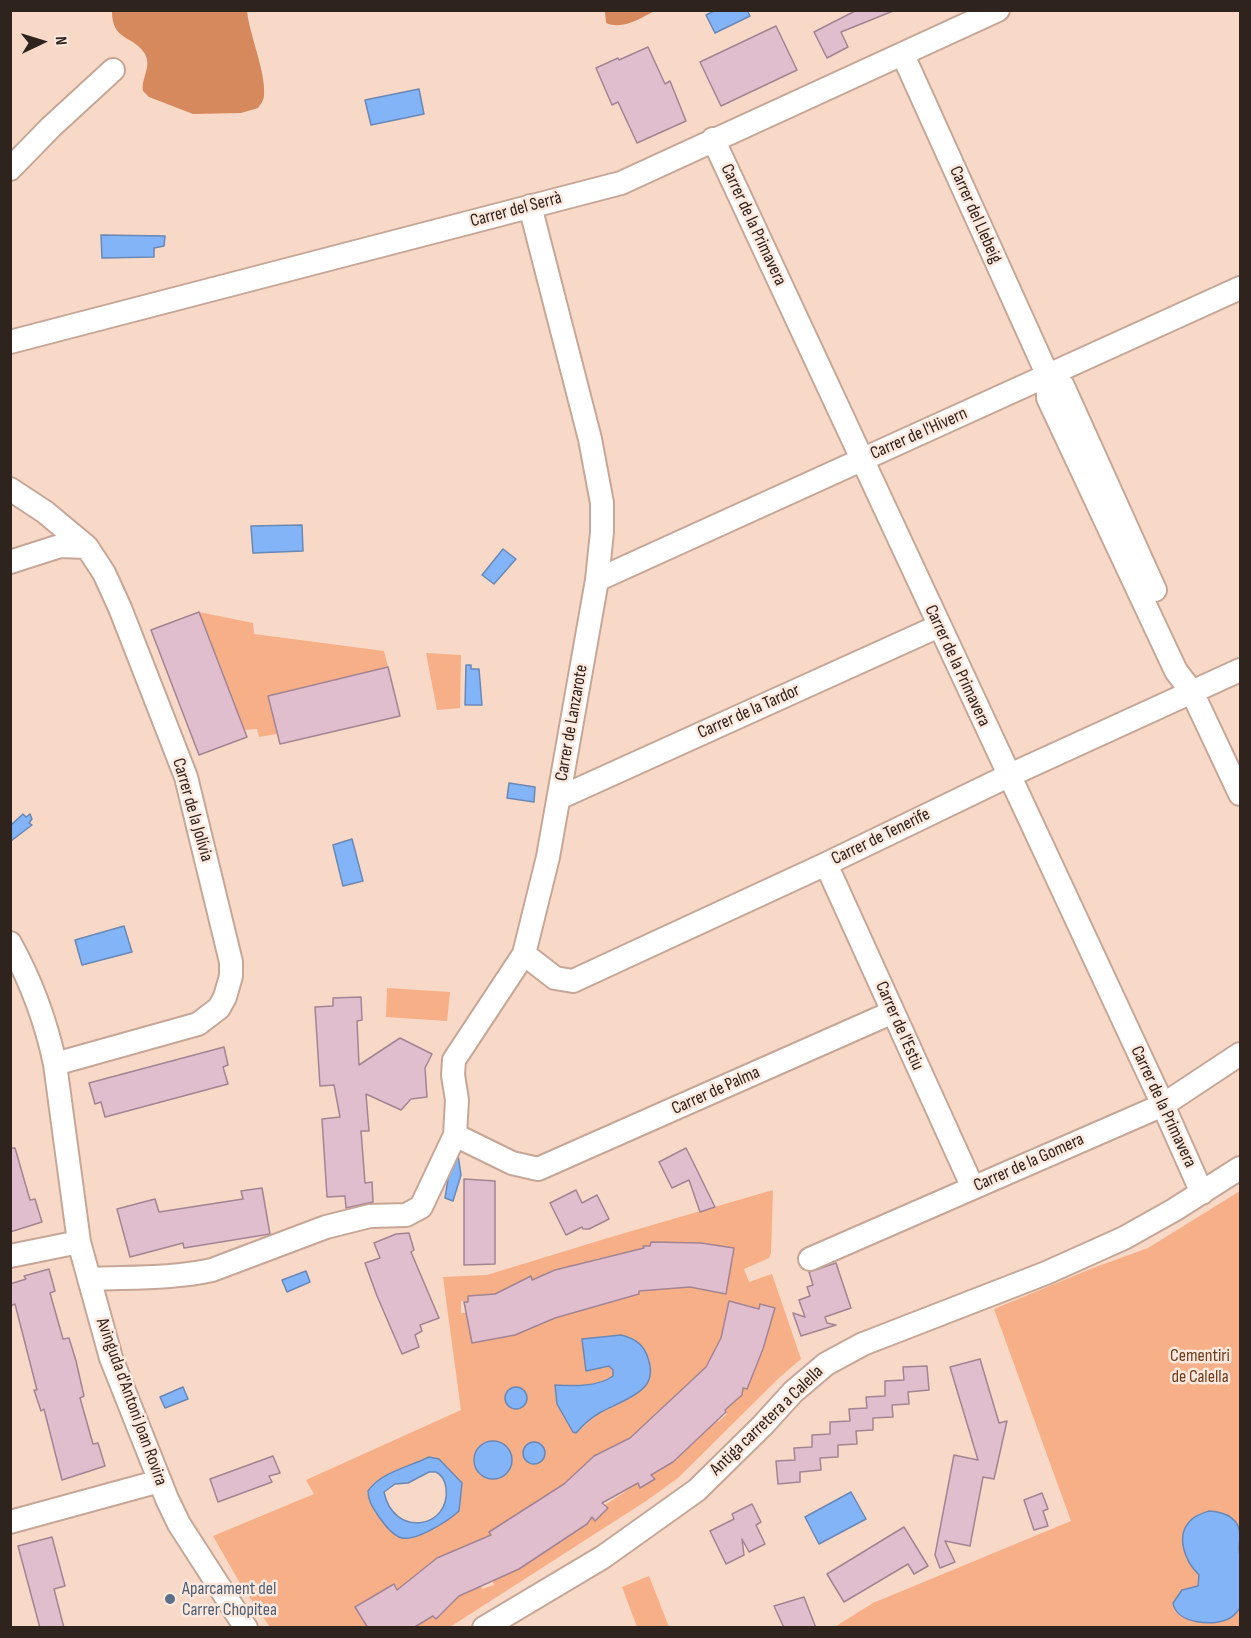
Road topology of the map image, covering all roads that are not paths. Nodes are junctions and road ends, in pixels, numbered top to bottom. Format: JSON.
{"nodes":[{"id":1,"x":998,"y":10,"type":"edge"},
{"id":2,"x":903,"y":55,"type":"junction"},
{"id":3,"x":113,"y":70,"type":"dead end"},
{"id":4,"x":713,"y":140,"type":"junction"},
{"id":5,"x":10,"y":169,"type":"edge"},
{"id":6,"x":530,"y":206,"type":"junction"},
{"id":7,"x":1240,"y":288,"type":"edge"},
{"id":8,"x":10,"y":342,"type":"edge"},
{"id":9,"x":1048,"y":376,"type":"junction"},
{"id":10,"x":861,"y":460,"type":"junction"},
{"id":11,"x":10,"y":489,"type":"edge"},
{"id":12,"x":45,"y":512,"type":"junction"},
{"id":13,"x":87,"y":547,"type":"junction"},
{"id":14,"x":39,"y":551,"type":"junction"},
{"id":15,"x":10,"y":562,"type":"edge"},
{"id":16,"x":597,"y":580,"type":"junction"},
{"id":17,"x":939,"y":626,"type":"junction"},
{"id":18,"x":1240,"y":670,"type":"edge"},
{"id":19,"x":1192,"y":692,"type":"junction"},
{"id":20,"x":1008,"y":776,"type":"junction"},
{"id":21,"x":1240,"y":794,"type":"edge"},
{"id":22,"x":559,"y":798,"type":"junction"},
{"id":23,"x":826,"y":864,"type":"junction"},
{"id":24,"x":10,"y":943,"type":"edge"},
{"id":25,"x":524,"y":954,"type":"junction"},
{"id":26,"x":893,"y":1012,"type":"junction"},
{"id":27,"x":1240,"y":1054,"type":"edge"},
{"id":28,"x":55,"y":1064,"type":"junction"},
{"id":29,"x":1162,"y":1105,"type":"junction"},
{"id":30,"x":454,"y":1135,"type":"junction"},
{"id":31,"x":1240,"y":1168,"type":"edge"},
{"id":32,"x":973,"y":1188,"type":"junction"},
{"id":33,"x":1202,"y":1193,"type":"junction"},
{"id":34,"x":80,"y":1242,"type":"junction"},
{"id":35,"x":10,"y":1256,"type":"edge"},
{"id":36,"x":810,"y":1259,"type":"dead end"},
{"id":37,"x":88,"y":1279,"type":"junction"},
{"id":38,"x":160,"y":1481,"type":"junction"},
{"id":39,"x":10,"y":1522,"type":"edge"},
{"id":40,"x":246,"y":1628,"type":"edge"},
{"id":41,"x":484,"y":1628,"type":"edge"}],
"edges":[{"from":1,"to":2,"type":"street","name":"Carrer del Serrà"},
{"from":2,"to":4,"type":"street","name":"Carrer del Serrà"},
{"from":2,"to":9,"type":"street","name":"Carrer del Llebeig"},
{"from":3,"to":5,"type":"street"},
{"from":4,"to":6,"type":"street","name":"Carrer del Serrà"},
{"from":4,"to":10,"type":"street","name":"Carrer de la Primavera"},
{"from":6,"to":8,"type":"street","name":"Carrer del Serrà"},
{"from":6,"to":16,"type":"street","name":"Carrer de Lanzarote"},
{"from":7,"to":9,"type":"street","name":"Carrer de l'Hivern"},
{"from":9,"to":10,"type":"street","name":"Carrer de l'Hivern"},
{"from":9,"to":19,"type":"street","name":"Carrer del Llebeig"},
{"from":10,"to":16,"type":"street","name":"Carrer de l'Hivern"},
{"from":10,"to":17,"type":"street","name":"Carrer de la Primavera"},
{"from":11,"to":12,"type":"street","name":"Carrer de la Jolívia"},
{"from":12,"to":13,"type":"street","name":"Carrer de la Jolívia"},
{"from":12,"to":14,"type":"street"},
{"from":13,"to":14,"type":"street"},
{"from":13,"to":28,"type":"street","name":"Carrer de la Jolívia"},
{"from":14,"to":15,"type":"street"},
{"from":16,"to":22,"type":"street","name":"Carrer de Lanzarote"},
{"from":17,"to":20,"type":"street","name":"Carrer de la Primavera"},
{"from":17,"to":22,"type":"street","name":"Carrer de la Tardor"},
{"from":18,"to":19,"type":"street","name":"Carrer de Tenerife"},
{"from":19,"to":20,"type":"street","name":"Carrer de Tenerife"},
{"from":19,"to":21,"type":"street","name":"Carrer del Llebeig"},
{"from":20,"to":23,"type":"street","name":"Carrer de Tenerife"},
{"from":20,"to":29,"type":"street","name":"Carrer de la Primavera"},
{"from":22,"to":25,"type":"street","name":"Carrer de Lanzarote"},
{"from":23,"to":25,"type":"street","name":"Carrer de Tenerife"},
{"from":23,"to":26,"type":"street","name":"Carrer de l'Estiu"},
{"from":24,"to":28,"type":"street","name":"Avinguda d'Antoni Joan Rovira"},
{"from":25,"to":30,"type":"street","name":"Carrer de Lanzarote"},
{"from":26,"to":30,"type":"street","name":"Carrer de Palma"},
{"from":26,"to":32,"type":"street","name":"Carrer de l'Estiu"},
{"from":27,"to":29,"type":"street","name":"Carrer de la Gomera"},
{"from":28,"to":34,"type":"street","name":"Avinguda d'Antoni Joan Rovira"},
{"from":29,"to":32,"type":"street","name":"Carrer de la Gomera"},
{"from":29,"to":33,"type":"street","name":"Carrer de la Primavera"},
{"from":30,"to":37,"type":"street","name":"Carrer de Lanzarote"},
{"from":31,"to":33,"type":"street","name":"Antiga carretera a Calella"},
{"from":32,"to":36,"type":"street","name":"Carrer de la Gomera"},
{"from":33,"to":41,"type":"street","name":"Antiga carretera a Calella"},
{"from":34,"to":35,"type":"street"},
{"from":34,"to":37,"type":"street","name":"Avinguda d'Antoni Joan Rovira"},
{"from":37,"to":38,"type":"street","name":"Avinguda d'Antoni Joan Rovira"},
{"from":38,"to":39,"type":"street"},
{"from":38,"to":40,"type":"street","name":"Avinguda d'Antoni Joan Rovira"}]}
